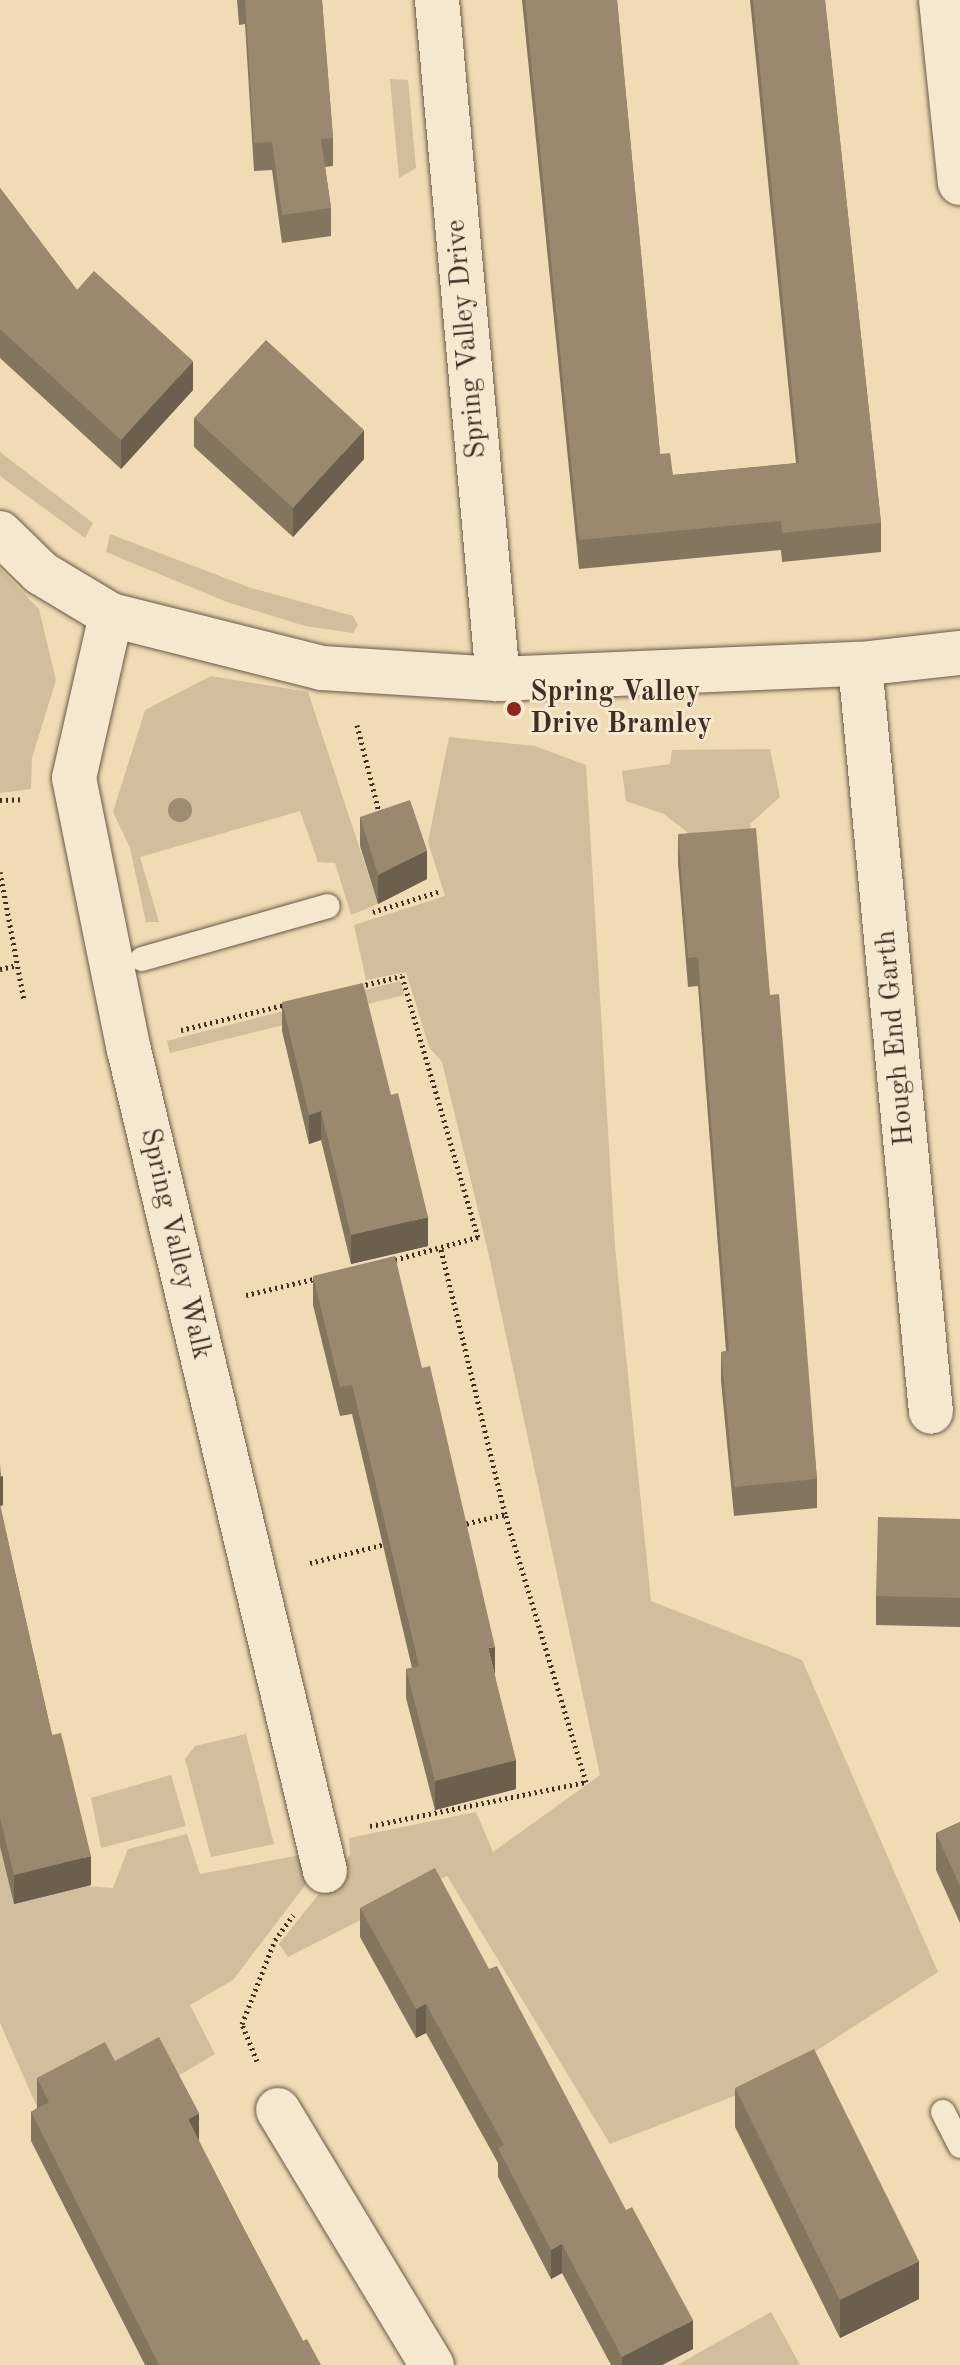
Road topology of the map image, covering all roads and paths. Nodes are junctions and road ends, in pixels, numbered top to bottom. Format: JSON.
{"nodes":[{"id":1,"x":437,"y":0,"type":"edge"},
{"id":2,"x":941,"y":0,"type":"edge"},
{"id":3,"x":960,"y":183,"type":"edge"},
{"id":4,"x":0,"y":533,"type":"edge"},
{"id":5,"x":111,"y":615,"type":"junction"},
{"id":6,"x":960,"y":653,"type":"edge"},
{"id":7,"x":860,"y":664,"type":"junction"},
{"id":8,"x":498,"y":679,"type":"junction"},
{"id":9,"x":353,"y":711,"type":"dead end"},
{"id":10,"x":382,"y":823,"type":"edge"},
{"id":11,"x":0,"y":872,"type":"edge"},
{"id":12,"x":440,"y":891,"type":"dead end"},
{"id":13,"x":328,"y":906,"type":"dead end"},
{"id":14,"x":367,"y":914,"type":"dead end"},
{"id":15,"x":128,"y":963,"type":"junction"},
{"id":16,"x":18,"y":965,"type":"junction"},
{"id":17,"x":0,"y":969,"type":"edge"},
{"id":18,"x":343,"y":990,"type":"edge"},
{"id":19,"x":24,"y":1000,"type":"dead end"},
{"id":20,"x":299,"y":1001,"type":"edge"},
{"id":21,"x":168,"y":1033,"type":"dead end"},
{"id":22,"x":441,"y":1249,"type":"junction"},
{"id":23,"x":382,"y":1263,"type":"edge"},
{"id":24,"x":324,"y":1277,"type":"edge"},
{"id":25,"x":235,"y":1297,"type":"dead end"},
{"id":26,"x":931,"y":1412,"type":"dead end"},
{"id":27,"x":505,"y":1514,"type":"junction"},
{"id":28,"x":446,"y":1529,"type":"edge"},
{"id":29,"x":402,"y":1540,"type":"edge"},
{"id":30,"x":299,"y":1565,"type":"dead end"},
{"id":31,"x":355,"y":1829,"type":"dead end"},
{"id":32,"x":325,"y":1871,"type":"joint"},
{"id":33,"x":278,"y":2110,"type":"joint"},
{"id":34,"x":943,"y":2112,"type":"dead end"},
{"id":35,"x":960,"y":2146,"type":"edge"},
{"id":36,"x":432,"y":2365,"type":"edge"}],
"edges":[{"from":1,"to":8,"type":"street","name":"Spring Valley Drive"},
{"from":2,"to":3,"type":"street"},
{"from":4,"to":5,"type":"street"},
{"from":5,"to":8,"type":"street"},
{"from":5,"to":15,"type":"street","name":"Spring Valley Walk"},
{"from":6,"to":7,"type":"street"},
{"from":7,"to":8,"type":"street"},
{"from":7,"to":26,"type":"street","name":"Hough End Garth"},
{"from":9,"to":10,"type":"path"},
{"from":11,"to":16,"type":"path"},
{"from":12,"to":14,"type":"path"},
{"from":13,"to":15,"type":"lane"},
{"from":15,"to":32,"type":"street","name":"Spring Valley Walk"},
{"from":16,"to":17,"type":"path"},
{"from":16,"to":19,"type":"path"},
{"from":18,"to":22,"type":"path"},
{"from":20,"to":21,"type":"path"},
{"from":22,"to":23,"type":"path"},
{"from":22,"to":27,"type":"path"},
{"from":24,"to":25,"type":"path"},
{"from":27,"to":28,"type":"path"},
{"from":27,"to":31,"type":"path"},
{"from":29,"to":30,"type":"path"},
{"from":32,"to":33,"type":"path"},
{"from":33,"to":36,"type":"street"},
{"from":34,"to":35,"type":"lane"}]}
